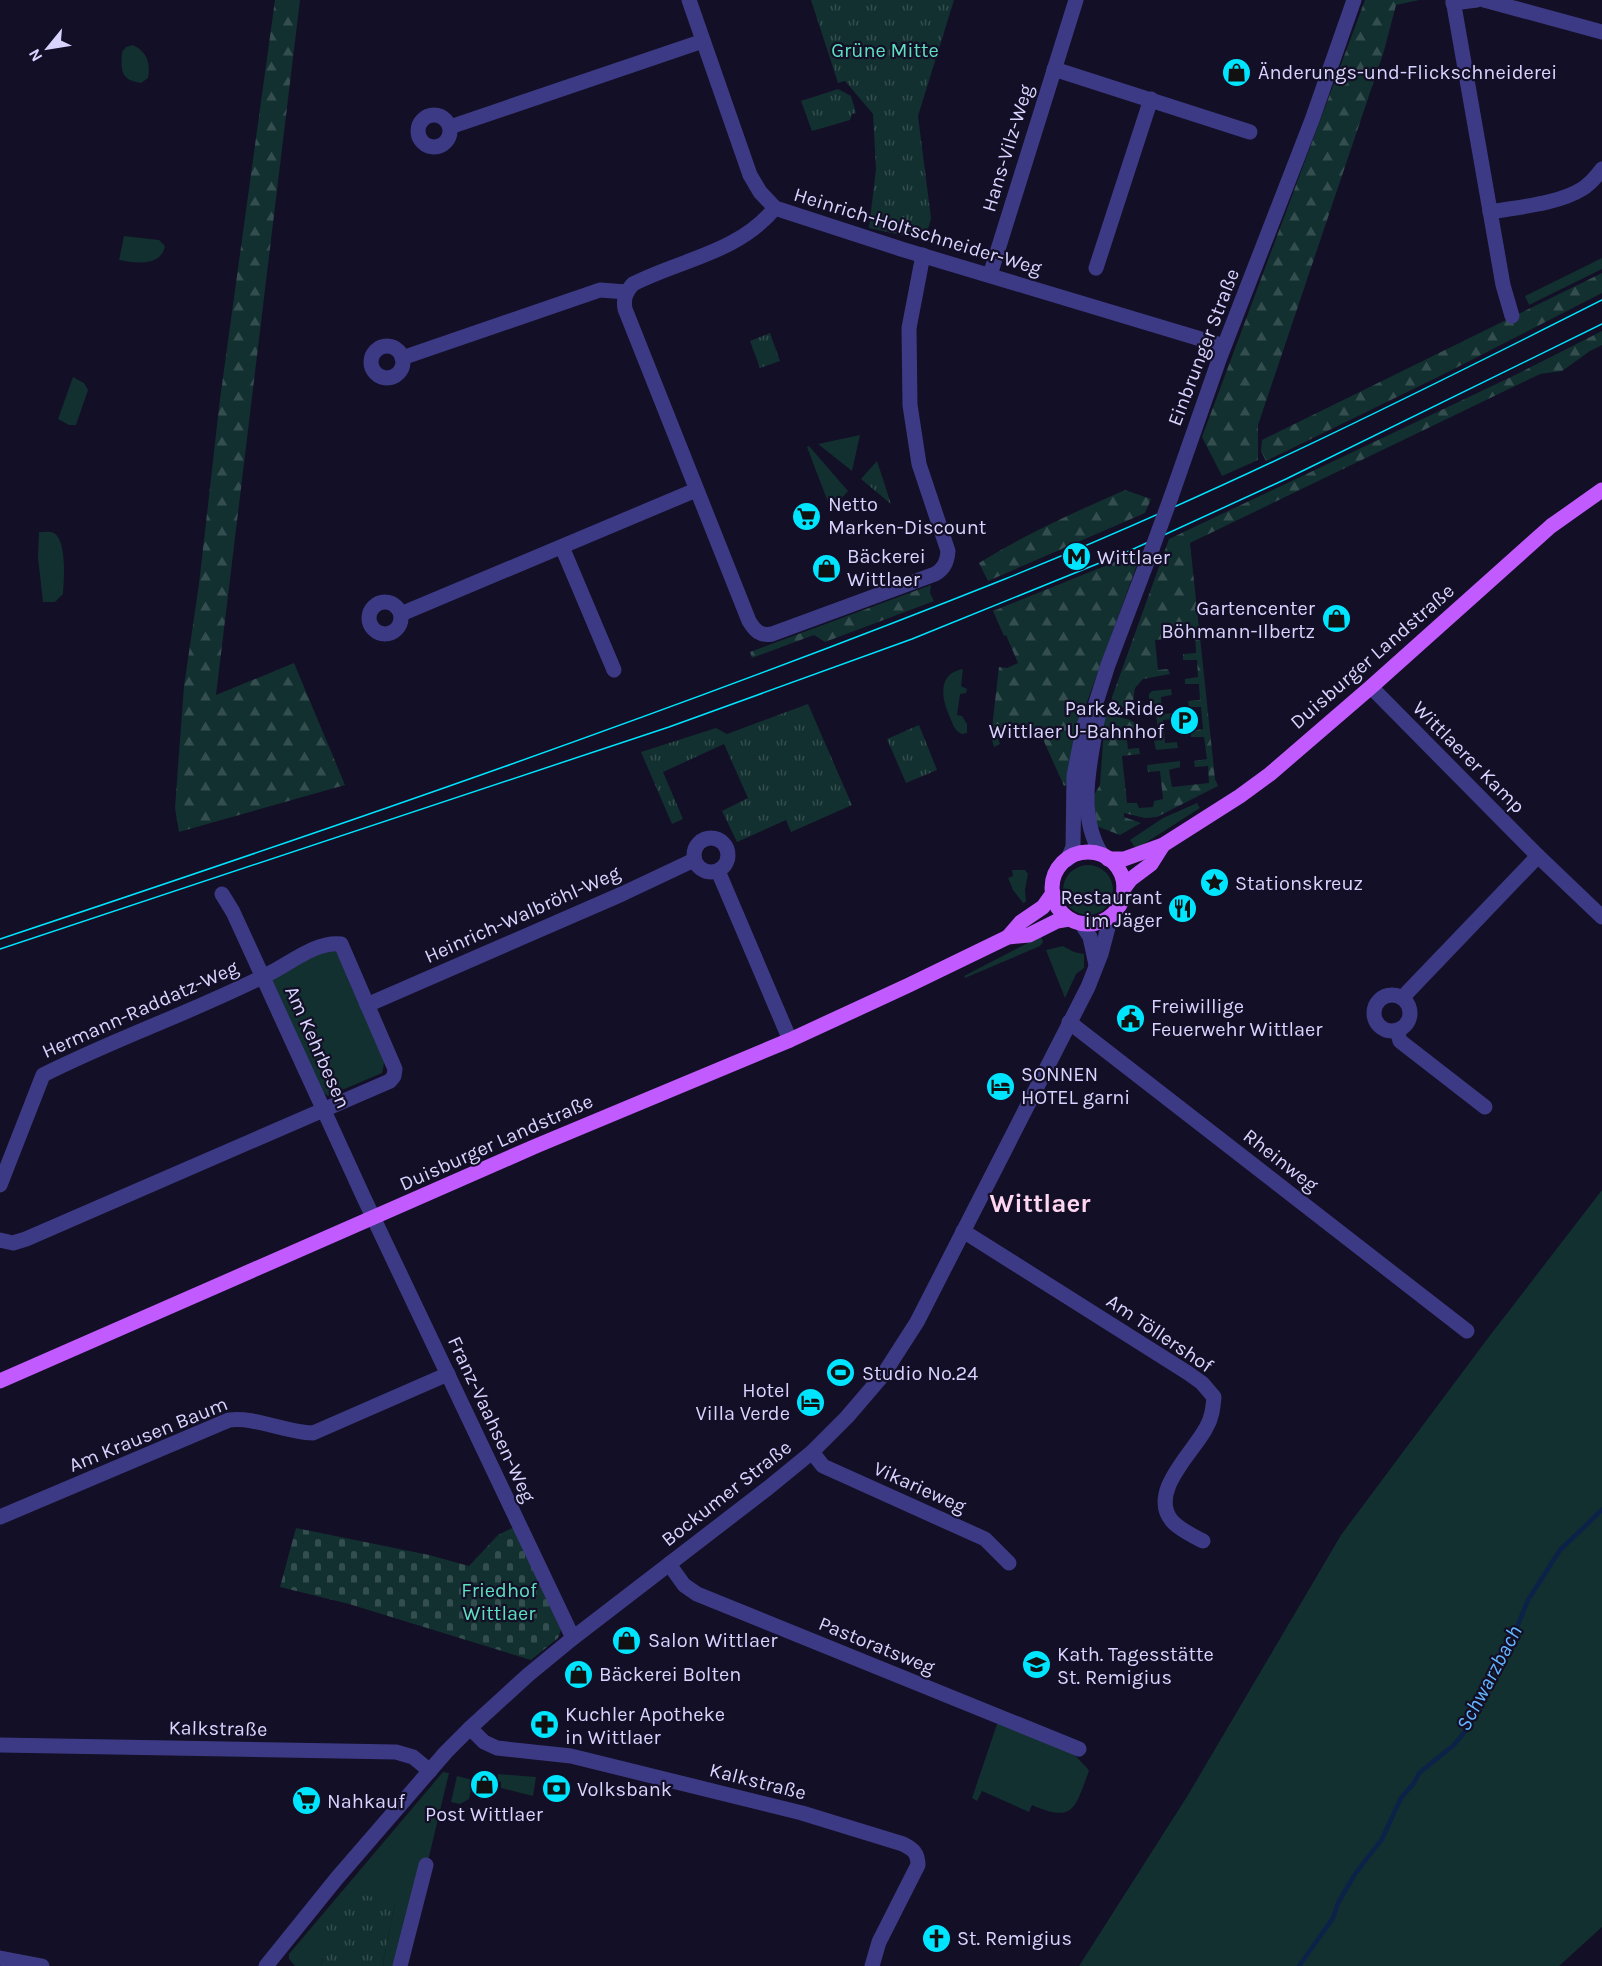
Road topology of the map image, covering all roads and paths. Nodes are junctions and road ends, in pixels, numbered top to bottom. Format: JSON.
{"nodes":[{"id":1,"x":688,"y":0,"type":"edge"},
{"id":2,"x":1076,"y":0,"type":"edge"},
{"id":3,"x":1354,"y":0,"type":"edge"},
{"id":4,"x":1477,"y":0,"type":"edge"},
{"id":5,"x":1484,"y":0,"type":"edge"},
{"id":6,"x":1453,"y":1,"type":"edge"},
{"id":7,"x":1602,"y":32,"type":"edge"},
{"id":8,"x":703,"y":41,"type":"junction"},
{"id":9,"x":1054,"y":69,"type":"junction"},
{"id":10,"x":1151,"y":99,"type":"junction"},
{"id":11,"x":450,"y":128,"type":"dead end"},
{"id":12,"x":1250,"y":132,"type":"dead end"},
{"id":13,"x":1602,"y":170,"type":"edge"},
{"id":14,"x":775,"y":208,"type":"junction"},
{"id":15,"x":1490,"y":212,"type":"junction"},
{"id":16,"x":923,"y":255,"type":"junction"},
{"id":17,"x":1096,"y":268,"type":"dead end"},
{"id":18,"x":990,"y":275,"type":"junction"},
{"id":19,"x":627,"y":292,"type":"junction"},
{"id":20,"x":1512,"y":316,"type":"dead end"},
{"id":21,"x":1224,"y":346,"type":"junction"},
{"id":22,"x":402,"y":358,"type":"dead end"},
{"id":23,"x":696,"y":490,"type":"junction"},
{"id":24,"x":1602,"y":490,"type":"edge"},
{"id":25,"x":562,"y":547,"type":"junction"},
{"id":26,"x":401,"y":614,"type":"dead end"},
{"id":27,"x":614,"y":670,"type":"dead end"},
{"id":28,"x":1371,"y":687,"type":"junction"},
{"id":29,"x":1094,"y":710,"type":"junction"},
{"id":30,"x":1163,"y":845,"type":"junction"},
{"id":31,"x":1538,"y":856,"type":"junction"},
{"id":32,"x":1105,"y":857,"type":"junction"},
{"id":33,"x":1068,"y":859,"type":"junction"},
{"id":34,"x":694,"y":860,"type":"junction"},
{"id":35,"x":717,"y":871,"type":"junction"},
{"id":36,"x":1124,"y":888,"type":"junction"},
{"id":37,"x":1053,"y":893,"type":"junction"},
{"id":38,"x":222,"y":894,"type":"dead end"},
{"id":39,"x":1111,"y":916,"type":"junction"},
{"id":40,"x":1602,"y":916,"type":"edge"},
{"id":41,"x":1075,"y":921,"type":"junction"},
{"id":42,"x":1008,"y":937,"type":"junction"},
{"id":43,"x":1096,"y":965,"type":"junction"},
{"id":44,"x":263,"y":977,"type":"junction"},
{"id":45,"x":1402,"y":998,"type":"junction"},
{"id":46,"x":367,"y":1005,"type":"junction"},
{"id":47,"x":1069,"y":1022,"type":"junction"},
{"id":48,"x":1397,"y":1030,"type":"junction"},
{"id":49,"x":790,"y":1040,"type":"junction"},
{"id":50,"x":1485,"y":1107,"type":"dead end"},
{"id":51,"x":323,"y":1110,"type":"junction"},
{"id":52,"x":0,"y":1185,"type":"edge"},
{"id":53,"x":373,"y":1218,"type":"junction"},
{"id":54,"x":963,"y":1231,"type":"junction"},
{"id":55,"x":0,"y":1240,"type":"edge"},
{"id":56,"x":1467,"y":1331,"type":"dead end"},
{"id":57,"x":448,"y":1374,"type":"junction"},
{"id":58,"x":0,"y":1381,"type":"edge"},
{"id":59,"x":812,"y":1452,"type":"junction"},
{"id":60,"x":0,"y":1517,"type":"edge"},
{"id":61,"x":1203,"y":1542,"type":"dead end"},
{"id":62,"x":1009,"y":1563,"type":"dead end"},
{"id":63,"x":669,"y":1564,"type":"junction"},
{"id":64,"x":573,"y":1638,"type":"junction"},
{"id":65,"x":470,"y":1728,"type":"junction"},
{"id":66,"x":0,"y":1745,"type":"edge"},
{"id":67,"x":1079,"y":1749,"type":"dead end"},
{"id":68,"x":430,"y":1771,"type":"junction"},
{"id":69,"x":426,"y":1865,"type":"dead end"},
{"id":70,"x":0,"y":1958,"type":"edge"},
{"id":71,"x":42,"y":1966,"type":"edge"},
{"id":72,"x":266,"y":1966,"type":"edge"},
{"id":73,"x":400,"y":1966,"type":"edge"},
{"id":74,"x":872,"y":1966,"type":"edge"}],
"edges":[{"from":1,"to":8,"type":"street","name":"Heinrich-Holtschneider-Weg"},
{"from":2,"to":9,"type":"street","name":"Hans-Vilz-Weg"},
{"from":3,"to":21,"type":"street","name":"Einbrunger Straße"},
{"from":4,"to":6,"type":"street"},
{"from":5,"to":7,"type":"street"},
{"from":6,"to":15,"type":"street"},
{"from":8,"to":11,"type":"street"},
{"from":8,"to":14,"type":"street","name":"Heinrich-Holtschneider-Weg"},
{"from":9,"to":10,"type":"street","name":"Hans-Vilz-Weg"},
{"from":9,"to":18,"type":"street","name":"Hans-Vilz-Weg"},
{"from":10,"to":12,"type":"street","name":"Hans-Vilz-Weg"},
{"from":10,"to":17,"type":"street"},
{"from":13,"to":15,"type":"street"},
{"from":14,"to":16,"type":"street","name":"Heinrich-Holtschneider-Weg"},
{"from":14,"to":19,"type":"street"},
{"from":15,"to":20,"type":"street"},
{"from":16,"to":18,"type":"street","name":"Heinrich-Holtschneider-Weg"},
{"from":16,"to":23,"type":"street"},
{"from":18,"to":21,"type":"street","name":"Heinrich-Holtschneider-Weg"},
{"from":19,"to":22,"type":"street"},
{"from":19,"to":23,"type":"street"},
{"from":21,"to":29,"type":"street","name":"Einbrunger Straße","bridge":true},
{"from":23,"to":25,"type":"street"},
{"from":24,"to":28,"type":"main road","name":"Duisburger Landstraße"},
{"from":25,"to":26,"type":"street"},
{"from":25,"to":27,"type":"street"},
{"from":28,"to":30,"type":"main road","name":"Duisburger Landstraße"},
{"from":28,"to":31,"type":"street","name":"Wittlaerer Kamp"},
{"from":29,"to":32,"type":"street","name":"Einbrunger Straße"},
{"from":29,"to":33,"type":"street","name":"Einbrunger Straße"},
{"from":30,"to":32,"type":"main road","name":"Duisburger Landstraße"},
{"from":30,"to":36,"type":"main road","name":"Duisburger Landstraße"},
{"from":31,"to":40,"type":"street","name":"Wittlaerer Kamp"},
{"from":31,"to":45,"type":"street"},
{"from":32,"to":33,"type":"main road","name":"Duisburger Landstraße"},
{"from":32,"to":36,"type":"main road"},
{"from":33,"to":37,"type":"main road","name":"Duisburger Landstraße"},
{"from":34,"to":35,"type":"street"},
{"from":34,"to":35,"type":"street"},
{"from":34,"to":46,"type":"street","name":"Heinrich-Walbröhl-Weg"},
{"from":35,"to":49,"type":"street"},
{"from":36,"to":39,"type":"main road","name":"Duisburger Landstraße"},
{"from":37,"to":41,"type":"main road"},
{"from":37,"to":42,"type":"main road","name":"Duisburger Landstraße"},
{"from":38,"to":44,"type":"street","name":"Am Kehrbesen"},
{"from":39,"to":41,"type":"main road","name":"Duisburger Landstraße"},
{"from":39,"to":43,"type":"street","name":"Bockumer Straße"},
{"from":41,"to":42,"type":"main road","name":"Duisburger Landstraße"},
{"from":41,"to":43,"type":"street"},
{"from":42,"to":49,"type":"main road","name":"Duisburger Landstraße"},
{"from":43,"to":47,"type":"street","name":"Bockumer Straße"},
{"from":44,"to":46,"type":"street"},
{"from":44,"to":51,"type":"street","name":"Am Kehrbesen"},
{"from":44,"to":52,"type":"street","name":"Hermann-Raddatz-Weg"},
{"from":45,"to":48,"type":"street"},
{"from":45,"to":48,"type":"street"},
{"from":46,"to":51,"type":"street"},
{"from":47,"to":54,"type":"street","name":"Bockumer Straße"},
{"from":47,"to":56,"type":"street","name":"Rheinweg"},
{"from":48,"to":50,"type":"street"},
{"from":49,"to":53,"type":"main road","name":"Duisburger Landstraße"},
{"from":51,"to":53,"type":"street","name":"Am Kehrbesen"},
{"from":51,"to":55,"type":"street"},
{"from":53,"to":57,"type":"street","name":"Franz-Vaahsen-Weg"},
{"from":53,"to":58,"type":"main road","name":"Duisburger Landstraße"},
{"from":54,"to":59,"type":"street","name":"Bockumer Straße"},
{"from":54,"to":61,"type":"street","name":"Am Töllershof"},
{"from":57,"to":60,"type":"street","name":"Am Krausen Baum"},
{"from":57,"to":64,"type":"street","name":"Franz-Vaahsen-Weg"},
{"from":59,"to":62,"type":"street","name":"Vikarieweg"},
{"from":59,"to":63,"type":"street","name":"Bockumer Straße"},
{"from":63,"to":64,"type":"street","name":"Bockumer Straße"},
{"from":63,"to":67,"type":"street","name":"Pastoratsweg"},
{"from":64,"to":65,"type":"street","name":"Bockumer Straße"},
{"from":65,"to":68,"type":"street","name":"Bockumer Straße"},
{"from":65,"to":74,"type":"street","name":"Kalkstraße"},
{"from":66,"to":68,"type":"street","name":"Kalkstraße"},
{"from":68,"to":72,"type":"street","name":"Bockumer Straße"},
{"from":69,"to":73,"type":"street"},
{"from":70,"to":71,"type":"street"}]}
